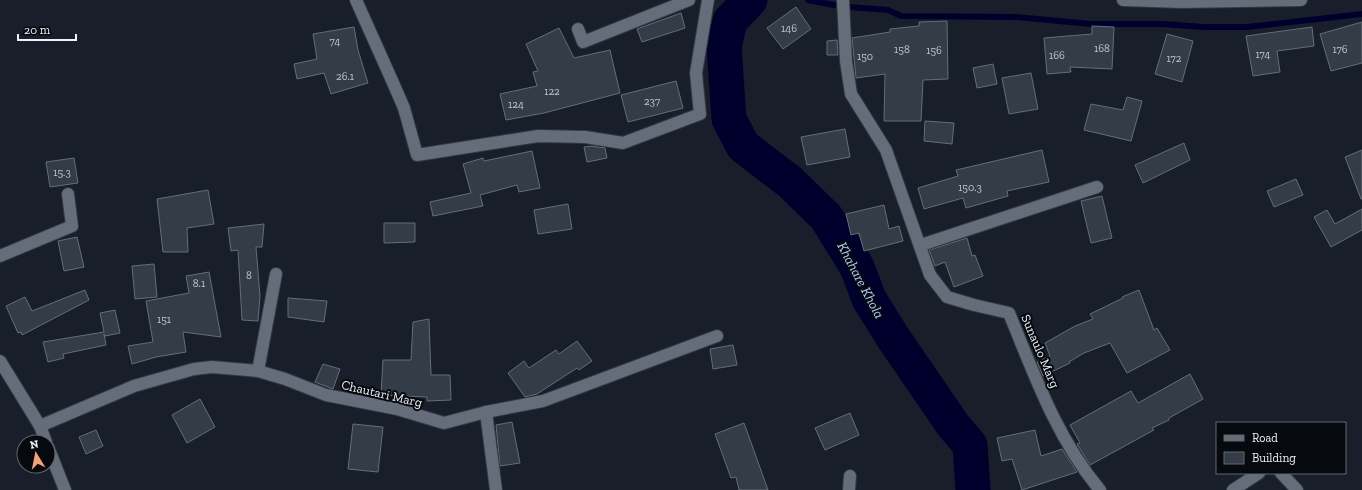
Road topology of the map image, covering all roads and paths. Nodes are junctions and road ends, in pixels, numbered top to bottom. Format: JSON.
{"nodes":[{"id":1,"x":356,"y":0,"type":"edge"},
{"id":2,"x":689,"y":0,"type":"edge"},
{"id":3,"x":708,"y":0,"type":"edge"},
{"id":4,"x":843,"y":0,"type":"edge"},
{"id":5,"x":1123,"y":0,"type":"edge"},
{"id":6,"x":1301,"y":0,"type":"edge"},
{"id":7,"x":1267,"y":1,"type":"edge"},
{"id":8,"x":578,"y":29,"type":"dead end"},
{"id":9,"x":1097,"y":187,"type":"dead end"},
{"id":10,"x":68,"y":194,"type":"dead end"},
{"id":11,"x":921,"y":245,"type":"junction"},
{"id":12,"x":0,"y":256,"type":"edge"},
{"id":13,"x":276,"y":274,"type":"dead end"},
{"id":14,"x":717,"y":336,"type":"dead end"},
{"id":15,"x":0,"y":361,"type":"edge"},
{"id":16,"x":258,"y":371,"type":"junction"},
{"id":17,"x":486,"y":412,"type":"junction"},
{"id":18,"x":40,"y":426,"type":"junction"},
{"id":19,"x":43,"y":434,"type":"edge"},
{"id":20,"x":56,"y":467,"type":"edge"},
{"id":21,"x":1257,"y":474,"type":"edge"},
{"id":22,"x":1282,"y":474,"type":"edge"},
{"id":23,"x":850,"y":476,"type":"dead end"},
{"id":24,"x":65,"y":490,"type":"edge"},
{"id":25,"x":496,"y":490,"type":"edge"},
{"id":26,"x":849,"y":490,"type":"edge"},
{"id":27,"x":1100,"y":490,"type":"edge"},
{"id":28,"x":1233,"y":490,"type":"edge"},
{"id":29,"x":1296,"y":490,"type":"edge"}],
"edges":[{"from":1,"to":3,"type":"street"},
{"from":2,"to":8,"type":"street"},
{"from":4,"to":11,"type":"street","name":"Sunaulo Marg"},
{"from":5,"to":7,"type":"street"},
{"from":6,"to":7,"type":"street"},
{"from":9,"to":11,"type":"street"},
{"from":10,"to":12,"type":"street"},
{"from":11,"to":27,"type":"street","name":"Sunaulo Marg"},
{"from":13,"to":16,"type":"street"},
{"from":14,"to":17,"type":"street","name":"Chautari Marg"},
{"from":15,"to":18,"type":"street"},
{"from":16,"to":17,"type":"street","name":"Chautari Marg"},
{"from":16,"to":18,"type":"street","name":"Chautari Marg"},
{"from":17,"to":25,"type":"street"},
{"from":18,"to":19,"type":"street"},
{"from":20,"to":24,"type":"street"},
{"from":21,"to":28,"type":"street"},
{"from":22,"to":29,"type":"street"},
{"from":23,"to":26,"type":"street"}]}
